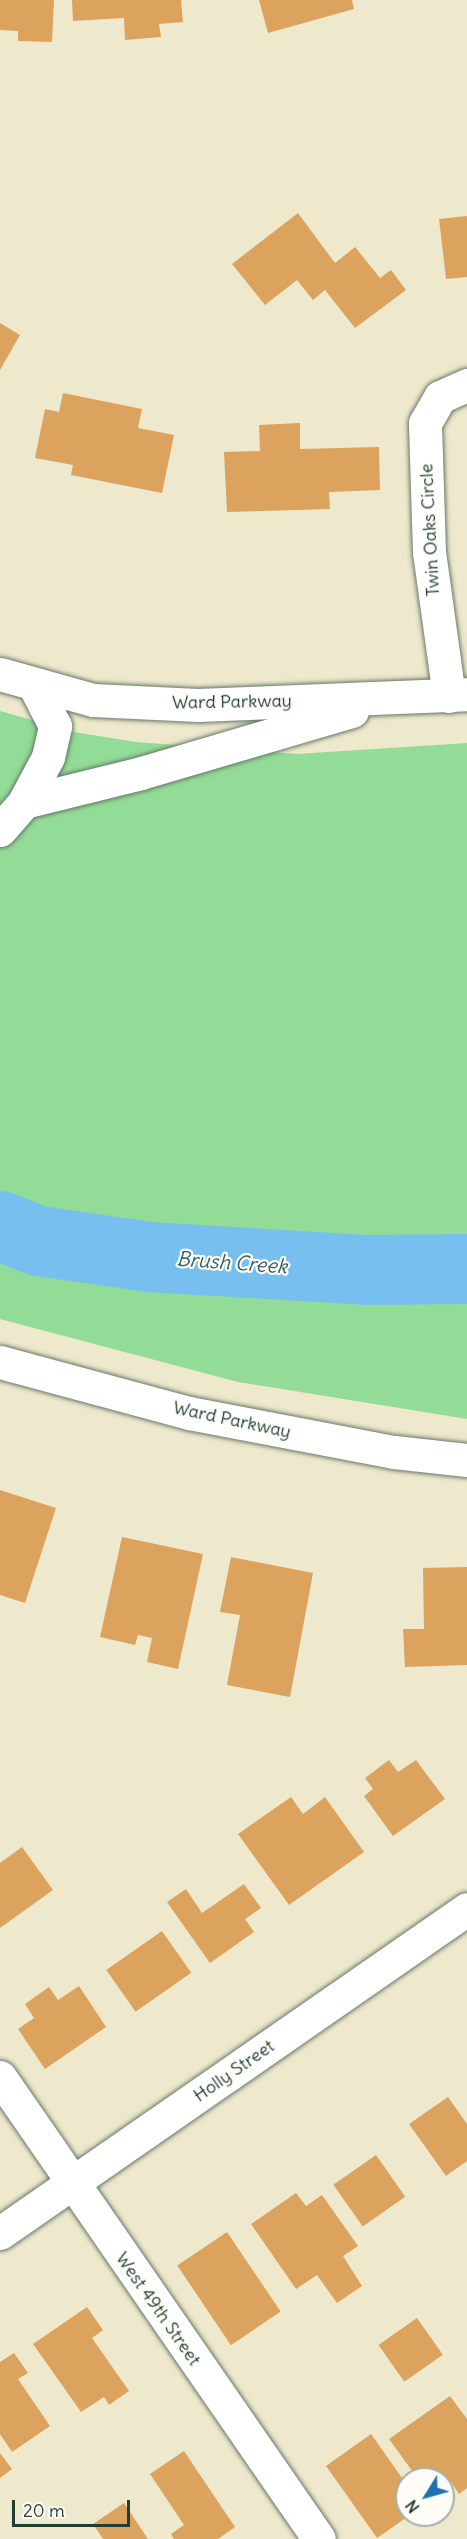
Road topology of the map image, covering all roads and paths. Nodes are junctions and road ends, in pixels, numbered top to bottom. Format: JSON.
{"nodes":[{"id":1,"x":467,"y":385,"type":"edge"},
{"id":2,"x":0,"y":674,"type":"edge"},
{"id":3,"x":35,"y":687,"type":"junction"},
{"id":4,"x":458,"y":695,"type":"edge"},
{"id":5,"x":394,"y":699,"type":"junction"},
{"id":6,"x":12,"y":806,"type":"edge"},
{"id":7,"x":0,"y":830,"type":"edge"},
{"id":8,"x":0,"y":1362,"type":"edge"},
{"id":9,"x":467,"y":1460,"type":"edge"},
{"id":10,"x":467,"y":1909,"type":"edge"},
{"id":11,"x":0,"y":2077,"type":"edge"},
{"id":12,"x":71,"y":2184,"type":"junction"},
{"id":13,"x":0,"y":2233,"type":"edge"},
{"id":14,"x":319,"y":2539,"type":"edge"}],
"edges":[{"from":1,"to":4,"type":"main road","name":"Twin Oaks Circle"},
{"from":2,"to":3,"type":"main road","name":"Ward Parkway"},
{"from":3,"to":5,"type":"main road","name":"Ward Parkway"},
{"from":3,"to":6,"type":"main road"},
{"from":4,"to":5,"type":"main road","name":"Ward Parkway"},
{"from":5,"to":6,"type":"main road"},
{"from":6,"to":7,"type":"main road"},
{"from":8,"to":9,"type":"main road","name":"Ward Parkway"},
{"from":10,"to":12,"type":"main road","name":"Holly Street"},
{"from":11,"to":12,"type":"main road","name":"West 49th Street"},
{"from":12,"to":13,"type":"main road","name":"Holly Street"},
{"from":12,"to":14,"type":"main road","name":"West 49th Street"}]}
